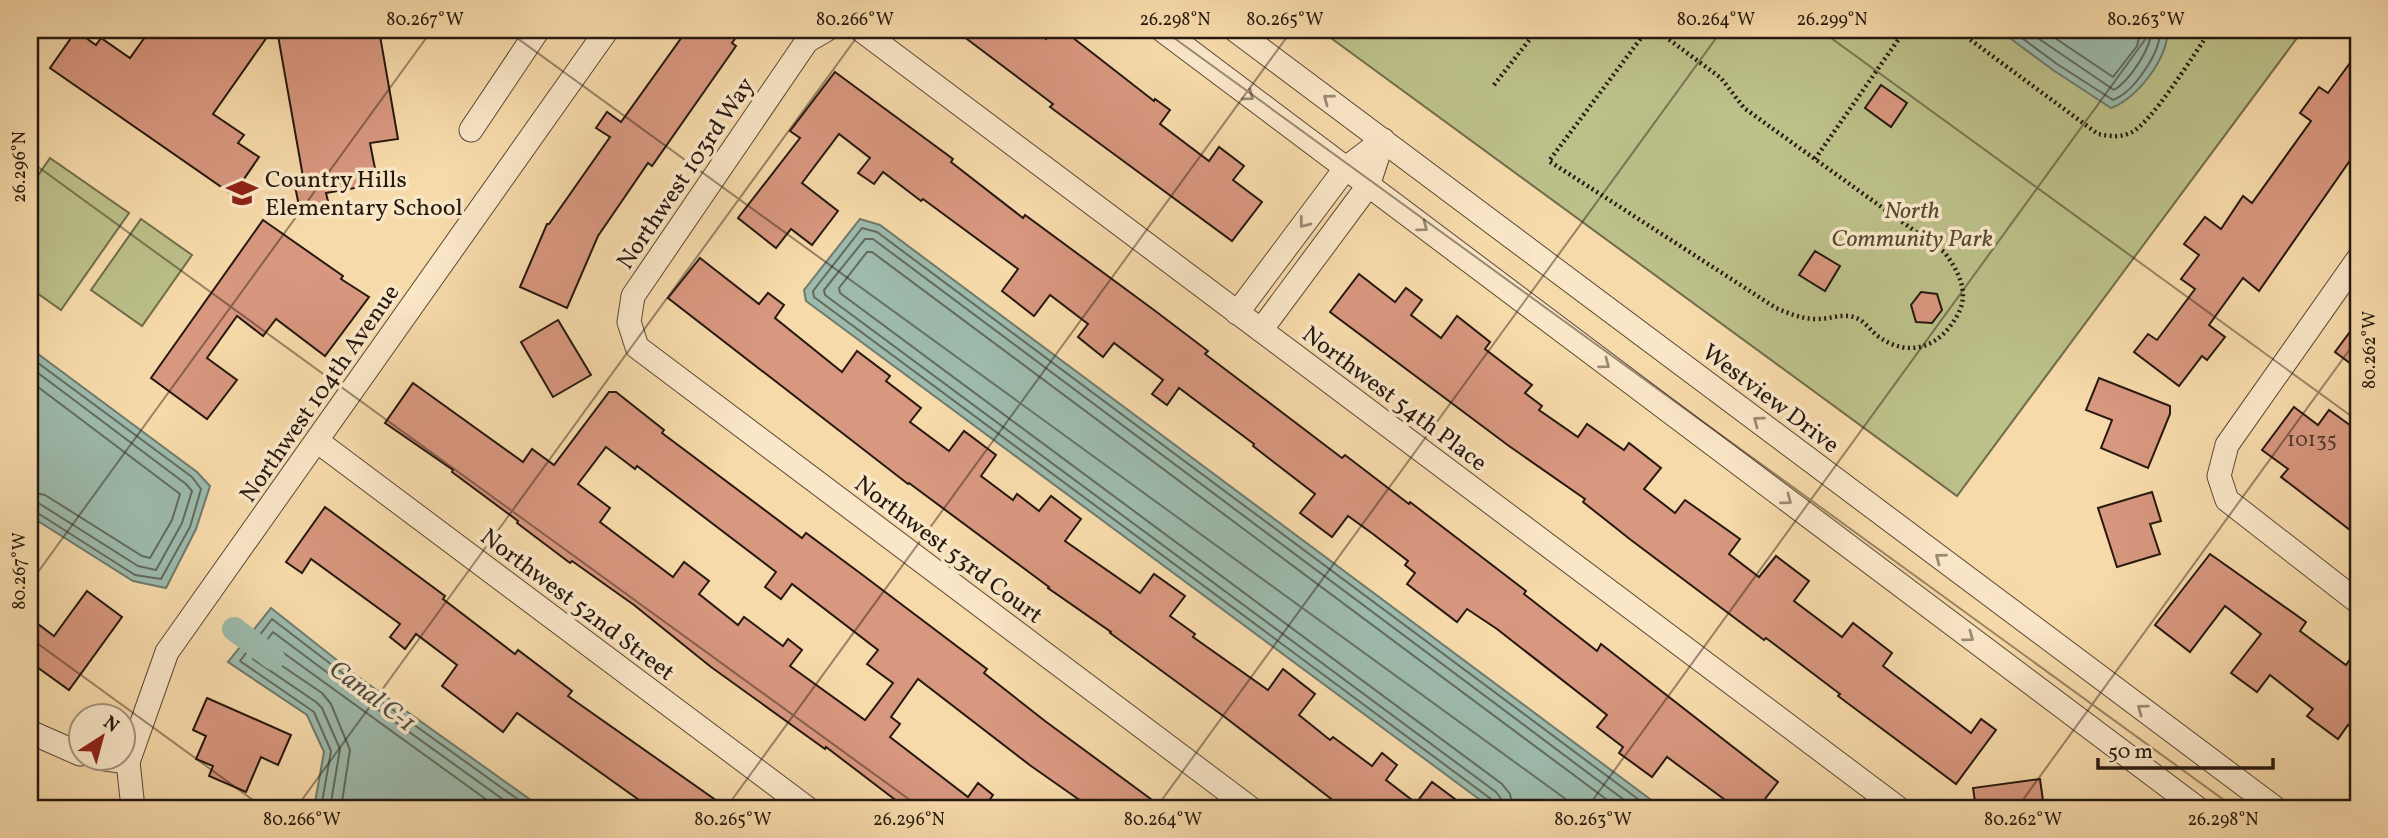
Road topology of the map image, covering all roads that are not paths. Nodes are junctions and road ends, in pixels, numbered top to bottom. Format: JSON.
{"nodes":[{"id":1,"x":538,"y":30,"type":"edge"},
{"id":2,"x":607,"y":30,"type":"edge"},
{"id":3,"x":826,"y":30,"type":"edge"},
{"id":4,"x":861,"y":30,"type":"edge"},
{"id":5,"x":1162,"y":30,"type":"edge"},
{"id":6,"x":1236,"y":30,"type":"edge"},
{"id":7,"x":471,"y":130,"type":"dead end"},
{"id":8,"x":1382,"y":140,"type":"junction"},
{"id":9,"x":1345,"y":169,"type":"junction"},
{"id":10,"x":1368,"y":186,"type":"junction"},
{"id":11,"x":2358,"y":259,"type":"edge"},
{"id":12,"x":1237,"y":313,"type":"junction"},
{"id":13,"x":629,"y":322,"type":"joint"},
{"id":14,"x":1261,"y":330,"type":"junction"},
{"id":15,"x":317,"y":441,"type":"junction"},
{"id":16,"x":2358,"y":602,"type":"edge"},
{"id":17,"x":30,"y":732,"type":"edge"},
{"id":18,"x":136,"y":739,"type":"edge"},
{"id":19,"x":66,"y":748,"type":"edge"},
{"id":20,"x":129,"y":772,"type":"edge"},
{"id":21,"x":133,"y":808,"type":"edge"},
{"id":22,"x":807,"y":808,"type":"edge"},
{"id":23,"x":1250,"y":808,"type":"edge"},
{"id":24,"x":1898,"y":808,"type":"edge"},
{"id":25,"x":2197,"y":808,"type":"edge"},
{"id":26,"x":2275,"y":808,"type":"edge"}],
"edges":[{"from":1,"to":7,"type":"street"},
{"from":2,"to":15,"type":"street","name":"Northwest 104th Avenue"},
{"from":3,"to":13,"type":"street","name":"Northwest 103rd Way"},
{"from":4,"to":12,"type":"street","name":"Northwest 54th Place"},
{"from":5,"to":9,"type":"street","one_way":true},
{"from":8,"to":6,"type":"street","name":"Westview Drive","one_way":true},
{"from":8,"to":9,"type":"street"},
{"from":8,"to":10,"type":"street"},
{"from":26,"to":8,"type":"street","name":"Westview Drive","one_way":true},
{"from":9,"to":10,"type":"street"},
{"from":9,"to":12,"type":"street","one_way":true},
{"from":10,"to":14,"type":"street"},
{"from":10,"to":25,"type":"street","one_way":true},
{"from":11,"to":16,"type":"street"},
{"from":12,"to":14,"type":"street","name":"Northwest 54th Place"},
{"from":13,"to":23,"type":"street","name":"Northwest 53rd Court"},
{"from":14,"to":24,"type":"street","name":"Northwest 54th Place"},
{"from":15,"to":18,"type":"street","name":"Northwest 104th Avenue"},
{"from":15,"to":22,"type":"street","name":"Northwest 52nd Street"},
{"from":17,"to":19,"type":"street"},
{"from":20,"to":21,"type":"street","name":"Northwest 104th Avenue"}]}
